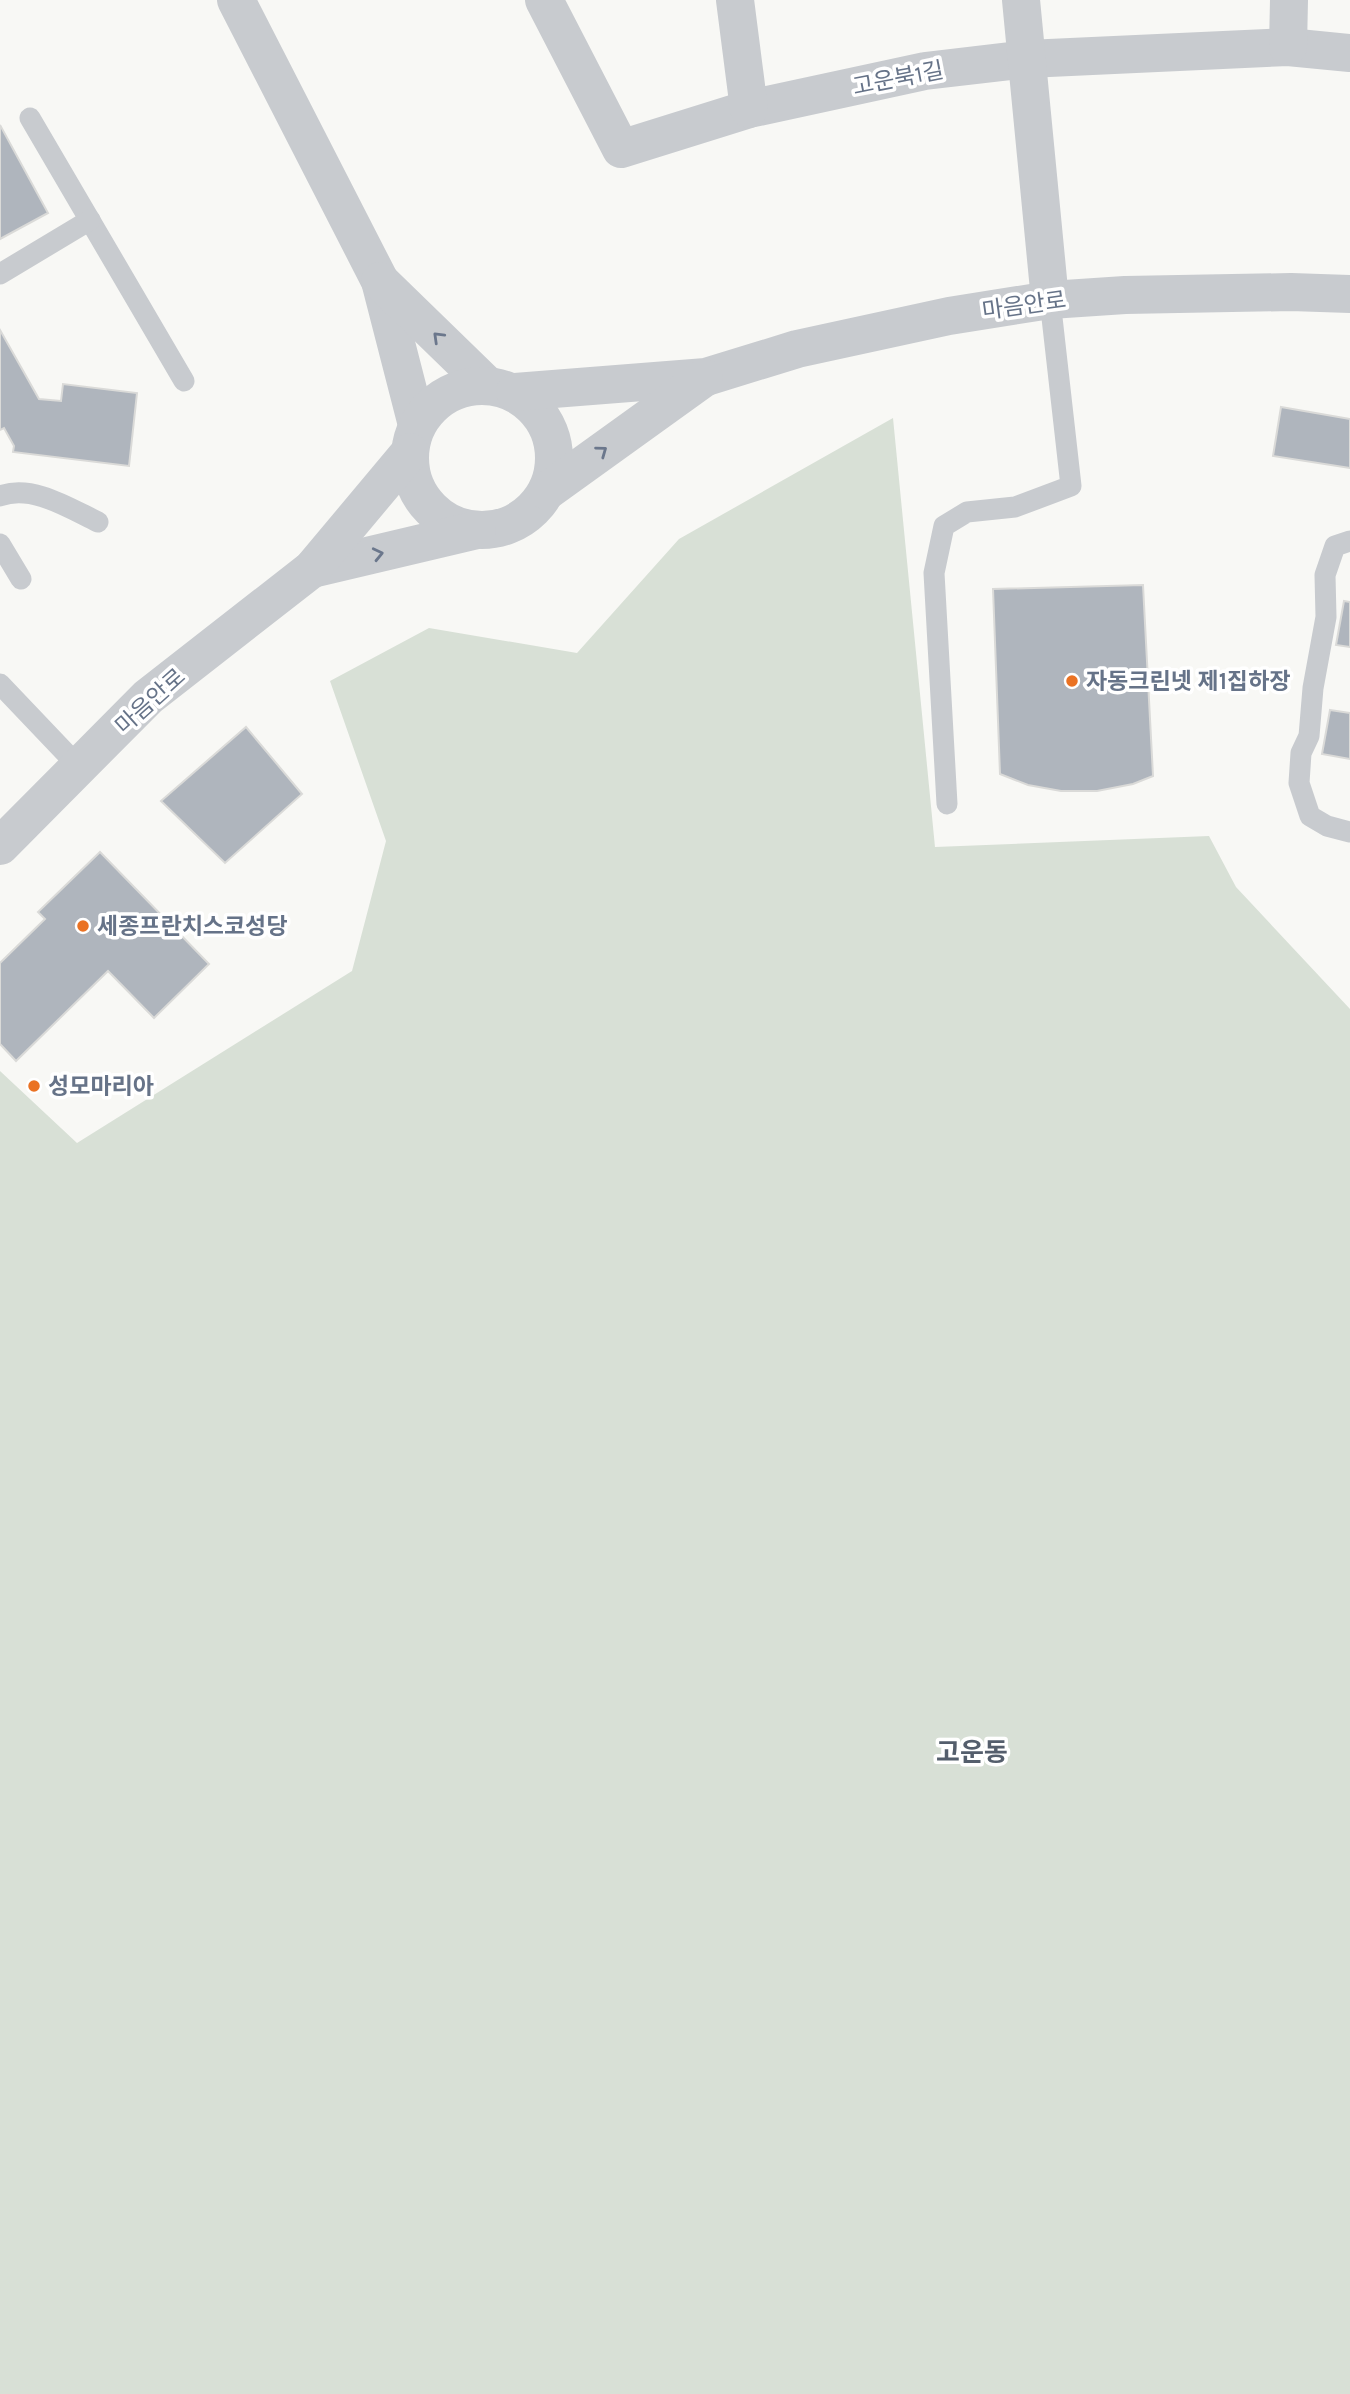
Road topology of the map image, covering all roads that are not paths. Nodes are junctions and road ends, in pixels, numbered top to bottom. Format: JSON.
{"nodes":[{"id":1,"x":236,"y":0,"type":"edge"},
{"id":2,"x":544,"y":0,"type":"edge"},
{"id":3,"x":735,"y":0,"type":"edge"},
{"id":4,"x":1021,"y":0,"type":"edge"},
{"id":5,"x":1289,"y":0,"type":"edge"},
{"id":6,"x":1288,"y":47,"type":"junction"},
{"id":7,"x":1350,"y":53,"type":"edge"},
{"id":8,"x":1027,"y":59,"type":"junction"},
{"id":9,"x":749,"y":109,"type":"junction"},
{"id":10,"x":30,"y":118,"type":"dead end"},
{"id":11,"x":90,"y":220,"type":"junction"},
{"id":12,"x":0,"y":274,"type":"edge"},
{"id":13,"x":380,"y":281,"type":"junction"},
{"id":14,"x":1350,"y":294,"type":"edge"},
{"id":15,"x":1051,"y":300,"type":"junction"},
{"id":16,"x":706,"y":377,"type":"junction"},
{"id":17,"x":184,"y":381,"type":"dead end"},
{"id":18,"x":501,"y":389,"type":"junction"},
{"id":19,"x":413,"y":438,"type":"junction"},
{"id":20,"x":547,"y":491,"type":"junction"},
{"id":21,"x":0,"y":496,"type":"edge"},
{"id":22,"x":98,"y":522,"type":"dead end"},
{"id":23,"x":477,"y":530,"type":"junction"},
{"id":24,"x":1350,"y":541,"type":"edge"},
{"id":25,"x":0,"y":544,"type":"edge"},
{"id":26,"x":312,"y":569,"type":"junction"},
{"id":27,"x":21,"y":579,"type":"dead end"},
{"id":28,"x":0,"y":684,"type":"edge"},
{"id":29,"x":79,"y":767,"type":"junction"},
{"id":30,"x":947,"y":804,"type":"dead end"},
{"id":31,"x":1350,"y":832,"type":"edge"},
{"id":32,"x":0,"y":846,"type":"edge"}],
"edges":[{"from":1,"to":13,"type":"street"},
{"from":2,"to":9,"type":"street","name":"고운북1길"},
{"from":3,"to":9,"type":"street"},
{"from":4,"to":8,"type":"street"},
{"from":5,"to":6,"type":"street"},
{"from":6,"to":7,"type":"street","name":"고운북1길"},
{"from":6,"to":8,"type":"street","name":"고운북1길"},
{"from":8,"to":9,"type":"street","name":"고운북1길"},
{"from":8,"to":15,"type":"street"},
{"from":10,"to":11,"type":"lane"},
{"from":11,"to":12,"type":"lane"},
{"from":11,"to":17,"type":"lane"},
{"from":18,"to":13,"type":"street","one_way":true},
{"from":13,"to":19,"type":"street"},
{"from":14,"to":15,"type":"street","name":"마음안로"},
{"from":15,"to":16,"type":"street","name":"마음안로"},
{"from":15,"to":30,"type":"lane"},
{"from":16,"to":18,"type":"street"},
{"from":20,"to":16,"type":"street","one_way":true},
{"from":18,"to":19,"type":"street"},
{"from":18,"to":20,"type":"street"},
{"from":19,"to":23,"type":"street"},
{"from":19,"to":26,"type":"street"},
{"from":20,"to":23,"type":"street"},
{"from":21,"to":22,"type":"lane"},
{"from":26,"to":23,"type":"street","one_way":true},
{"from":24,"to":31,"type":"lane"},
{"from":25,"to":27,"type":"lane"},
{"from":26,"to":29,"type":"street","name":"마음안로"},
{"from":28,"to":29,"type":"lane"},
{"from":29,"to":32,"type":"street","name":"마음안로"}]}
